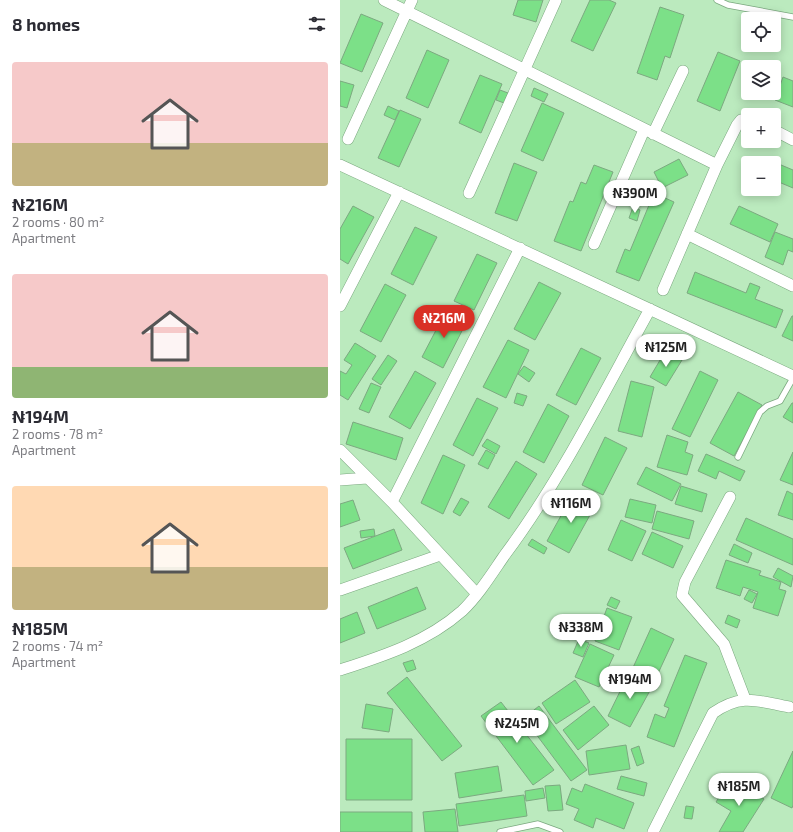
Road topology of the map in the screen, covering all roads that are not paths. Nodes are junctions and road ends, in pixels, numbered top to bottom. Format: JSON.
{"nodes":[{"id":1,"x":384,"y":0,"type":"edge"},
{"id":2,"x":412,"y":0,"type":"edge"},
{"id":3,"x":556,"y":0,"type":"edge"},
{"id":4,"x":717,"y":0,"type":"edge"},
{"id":5,"x":407,"y":11,"type":"junction"},
{"id":6,"x":793,"y":17,"type":"edge"},
{"id":7,"x":524,"y":70,"type":"junction"},
{"id":8,"x":684,"y":72,"type":"dead end"},
{"id":9,"x":741,"y":120,"type":"edge"},
{"id":10,"x":649,"y":132,"type":"junction"},
{"id":11,"x":781,"y":134,"type":"edge"},
{"id":12,"x":348,"y":139,"type":"dead end"},
{"id":13,"x":793,"y":140,"type":"edge"},
{"id":14,"x":340,"y":165,"type":"edge"},
{"id":15,"x":717,"y":165,"type":"junction"},
{"id":16,"x":399,"y":192,"type":"junction"},
{"id":17,"x":469,"y":193,"type":"dead end"},
{"id":18,"x":687,"y":234,"type":"junction"},
{"id":19,"x":594,"y":244,"type":"dead end"},
{"id":20,"x":520,"y":248,"type":"junction"},
{"id":21,"x":793,"y":286,"type":"edge"},
{"id":22,"x":663,"y":290,"type":"dead end"},
{"id":23,"x":340,"y":306,"type":"edge"},
{"id":24,"x":650,"y":309,"type":"junction"},
{"id":25,"x":793,"y":377,"type":"edge"},
{"id":26,"x":340,"y":450,"type":"edge"},
{"id":27,"x":738,"y":457,"type":"dead end"},
{"id":28,"x":367,"y":478,"type":"junction"},
{"id":29,"x":340,"y":480,"type":"edge"},
{"id":30,"x":730,"y":497,"type":"dead end"},
{"id":31,"x":392,"y":502,"type":"junction"},
{"id":32,"x":440,"y":555,"type":"junction"},
{"id":33,"x":340,"y":590,"type":"edge"},
{"id":34,"x":477,"y":594,"type":"junction"},
{"id":35,"x":340,"y":670,"type":"edge"},
{"id":36,"x":745,"y":699,"type":"junction"},
{"id":37,"x":792,"y":707,"type":"edge"},
{"id":38,"x":500,"y":832,"type":"edge"},
{"id":39,"x":560,"y":832,"type":"edge"},
{"id":40,"x":653,"y":832,"type":"edge"}],
"edges":[{"from":1,"to":5,"type":"street"},
{"from":2,"to":5,"type":"street"},
{"from":3,"to":7,"type":"street"},
{"from":4,"to":6,"type":"lane"},
{"from":5,"to":7,"type":"street"},
{"from":5,"to":12,"type":"street"},
{"from":7,"to":10,"type":"street"},
{"from":7,"to":17,"type":"street"},
{"from":8,"to":10,"type":"street"},
{"from":9,"to":15,"type":"street"},
{"from":10,"to":15,"type":"street"},
{"from":10,"to":19,"type":"street"},
{"from":11,"to":13,"type":"street"},
{"from":14,"to":16,"type":"street"},
{"from":15,"to":18,"type":"street"},
{"from":16,"to":20,"type":"street"},
{"from":16,"to":23,"type":"street"},
{"from":18,"to":21,"type":"street"},
{"from":18,"to":22,"type":"street"},
{"from":20,"to":24,"type":"street"},
{"from":20,"to":31,"type":"street"},
{"from":24,"to":25,"type":"street"},
{"from":24,"to":34,"type":"street"},
{"from":25,"to":27,"type":"lane"},
{"from":26,"to":28,"type":"street"},
{"from":28,"to":29,"type":"street"},
{"from":28,"to":31,"type":"street"},
{"from":30,"to":36,"type":"street"},
{"from":31,"to":32,"type":"street"},
{"from":32,"to":33,"type":"street"},
{"from":32,"to":34,"type":"street"},
{"from":34,"to":35,"type":"street"},
{"from":36,"to":37,"type":"street"},
{"from":36,"to":40,"type":"street"},
{"from":38,"to":39,"type":"lane"}]}
